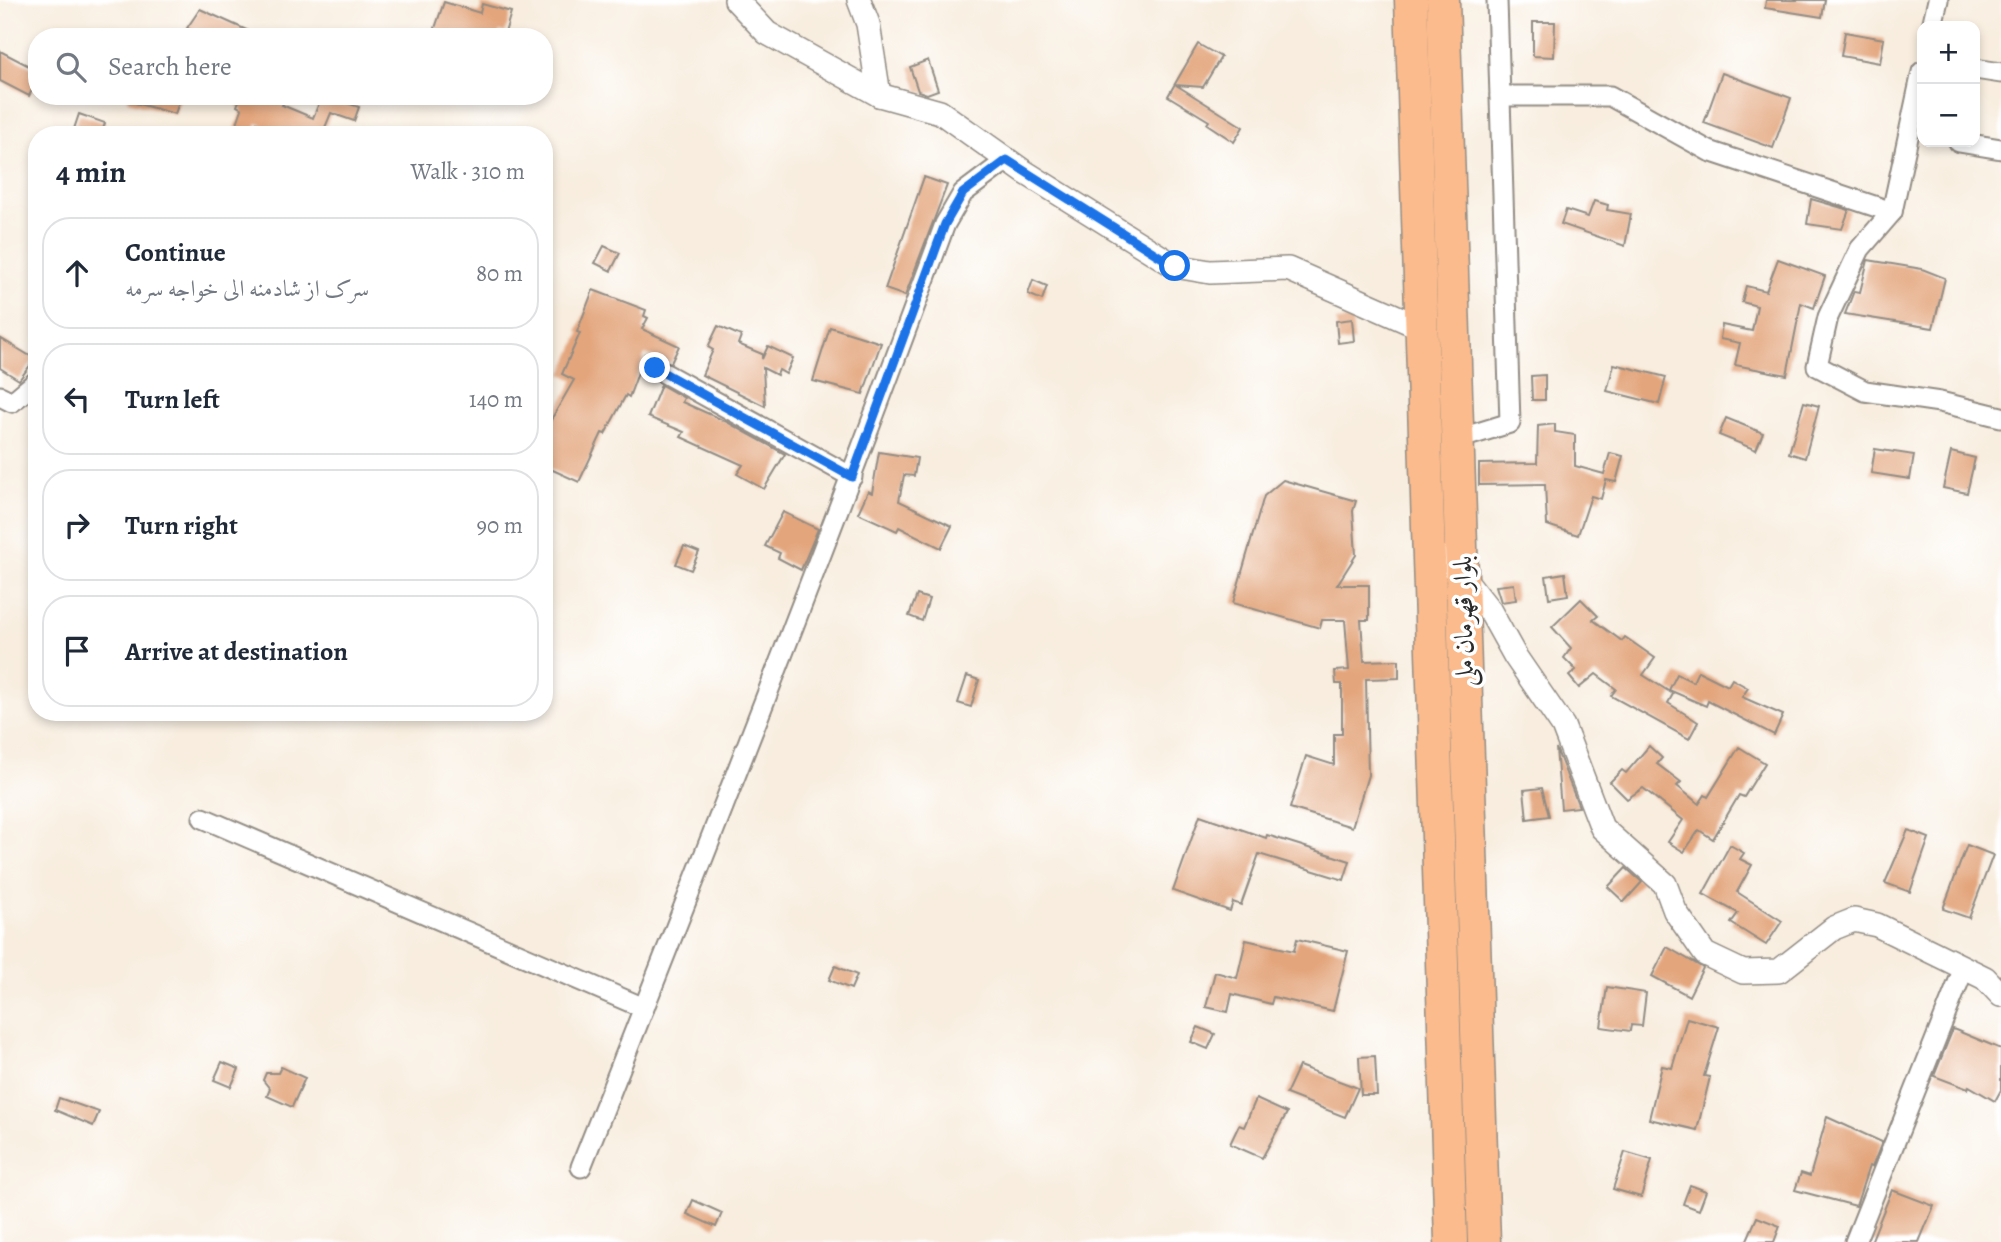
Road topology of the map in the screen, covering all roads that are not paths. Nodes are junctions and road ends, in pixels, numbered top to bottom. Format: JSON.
{"nodes":[{"id":1,"x":736,"y":0,"type":"edge"},
{"id":2,"x":859,"y":0,"type":"edge"},
{"id":3,"x":1411,"y":0,"type":"edge"},
{"id":4,"x":1443,"y":0,"type":"edge"},
{"id":5,"x":1497,"y":0,"type":"edge"},
{"id":6,"x":1938,"y":0,"type":"edge"},
{"id":7,"x":1933,"y":21,"type":"edge"},
{"id":8,"x":1980,"y":70,"type":"edge"},
{"id":9,"x":2001,"y":73,"type":"edge"},
{"id":10,"x":1921,"y":84,"type":"edge"},
{"id":11,"x":879,"y":95,"type":"junction"},
{"id":12,"x":1500,"y":96,"type":"junction"},
{"id":13,"x":1916,"y":134,"type":"edge"},
{"id":14,"x":1980,"y":146,"type":"edge"},
{"id":15,"x":2001,"y":149,"type":"edge"},
{"id":16,"x":1007,"y":160,"type":"junction"},
{"id":17,"x":1892,"y":212,"type":"junction"},
{"id":18,"x":1422,"y":328,"type":"junction"},
{"id":19,"x":655,"y":368,"type":"dead end"},
{"id":20,"x":28,"y":389,"type":"edge"},
{"id":21,"x":0,"y":396,"type":"edge"},
{"id":22,"x":2001,"y":417,"type":"edge"},
{"id":23,"x":1458,"y":439,"type":"junction"},
{"id":24,"x":852,"y":477,"type":"junction"},
{"id":25,"x":1428,"y":548,"type":"junction"},
{"id":26,"x":1460,"y":573,"type":"junction"},
{"id":27,"x":203,"y":818,"type":"dead end"},
{"id":28,"x":1964,"y":968,"type":"junction"},
{"id":29,"x":2001,"y":995,"type":"edge"},
{"id":30,"x":644,"y":1008,"type":"junction"},
{"id":31,"x":580,"y":1167,"type":"dead end"},
{"id":32,"x":1451,"y":1242,"type":"edge"},
{"id":33,"x":1484,"y":1242,"type":"edge"},
{"id":34,"x":1856,"y":1242,"type":"edge"}],
"edges":[{"from":1,"to":11,"type":"street"},
{"from":2,"to":11,"type":"street"},
{"from":3,"to":18,"type":"highway","name":"بلوار قهرمان ملی"},
{"from":4,"to":23,"type":"highway","name":"بلوار قهرمان ملی"},
{"from":5,"to":12,"type":"street"},
{"from":6,"to":7,"type":"street"},
{"from":8,"to":9,"type":"street"},
{"from":10,"to":13,"type":"street"},
{"from":11,"to":16,"type":"street"},
{"from":12,"to":17,"type":"street"},
{"from":12,"to":23,"type":"street"},
{"from":13,"to":17,"type":"street"},
{"from":14,"to":15,"type":"street"},
{"from":16,"to":18,"type":"street"},
{"from":16,"to":24,"type":"street"},
{"from":17,"to":22,"type":"street"},
{"from":18,"to":25,"type":"highway","name":"بلوار قهرمان ملی"},
{"from":19,"to":24,"type":"street"},
{"from":20,"to":21,"type":"street"},
{"from":23,"to":26,"type":"highway","name":"بلوار قهرمان ملی"},
{"from":24,"to":30,"type":"street"},
{"from":25,"to":26,"type":"street"},
{"from":25,"to":32,"type":"highway","name":"بلوار قهرمان ملی"},
{"from":26,"to":28,"type":"street"},
{"from":26,"to":33,"type":"highway","name":"بلوار قهرمان ملی"},
{"from":27,"to":30,"type":"street"},
{"from":28,"to":29,"type":"street"},
{"from":28,"to":34,"type":"street"},
{"from":30,"to":31,"type":"street"}]}
